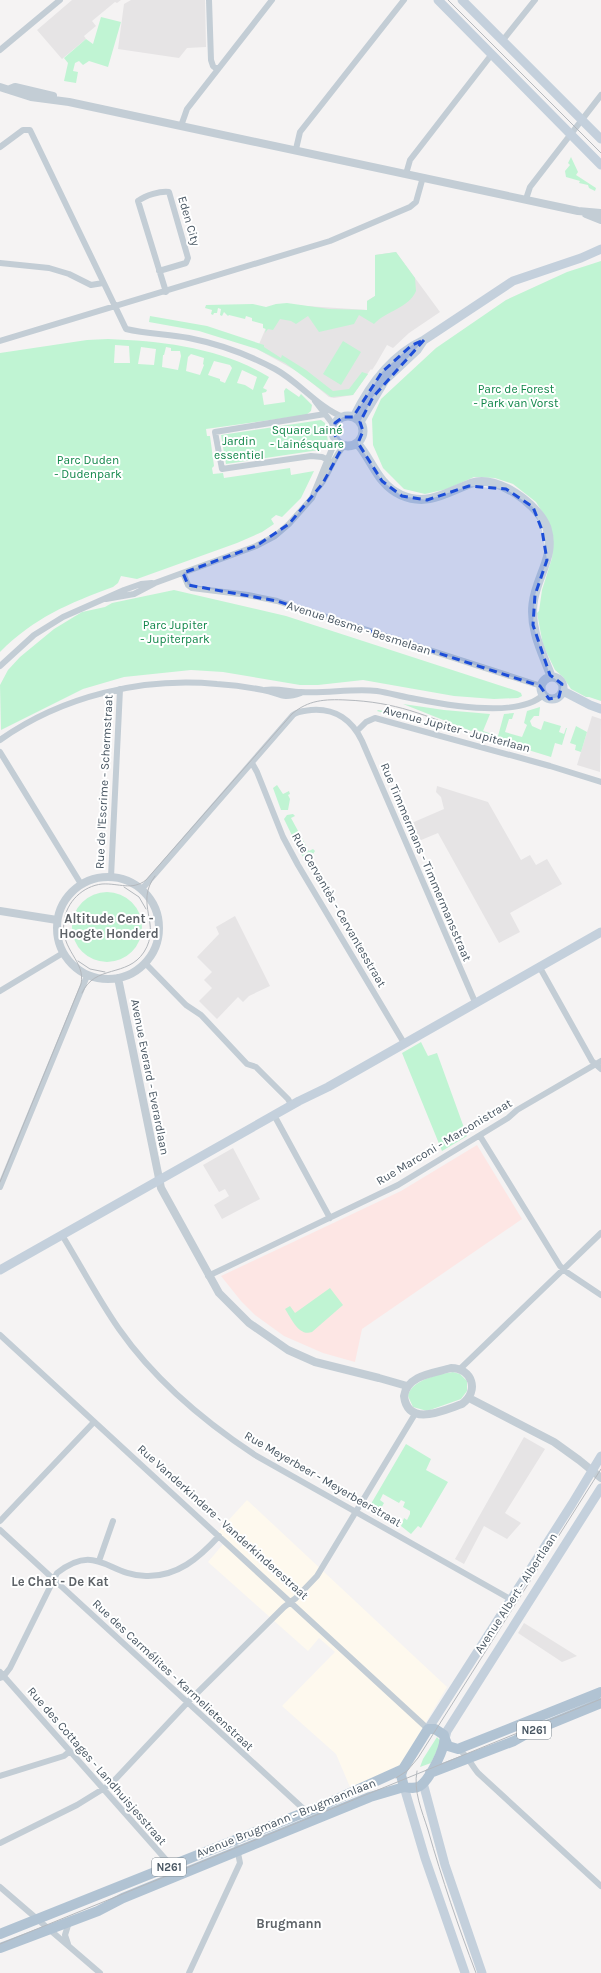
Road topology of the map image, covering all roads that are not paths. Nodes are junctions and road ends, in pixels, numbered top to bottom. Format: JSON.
{"nodes":[{"id":1,"x":60,"y":0,"type":"edge"},
{"id":2,"x":209,"y":0,"type":"edge"},
{"id":3,"x":272,"y":0,"type":"edge"},
{"id":4,"x":404,"y":0,"type":"edge"},
{"id":5,"x":438,"y":0,"type":"edge"},
{"id":6,"x":462,"y":0,"type":"edge"},
{"id":7,"x":535,"y":0,"type":"edge"},
{"id":8,"x":503,"y":40,"type":"junction"},
{"id":9,"x":0,"y":50,"type":"edge"},
{"id":10,"x":492,"y":54,"type":"junction"},
{"id":11,"x":217,"y":70,"type":"junction"},
{"id":12,"x":0,"y":87,"type":"edge"},
{"id":13,"x":601,"y":96,"type":"edge"},
{"id":14,"x":582,"y":120,"type":"junction"},
{"id":15,"x":181,"y":126,"type":"junction"},
{"id":16,"x":571,"y":134,"type":"junction"},
{"id":17,"x":601,"y":139,"type":"edge"},
{"id":18,"x":0,"y":147,"type":"edge"},
{"id":19,"x":296,"y":150,"type":"junction"},
{"id":20,"x":601,"y":164,"type":"edge"},
{"id":21,"x":406,"y":174,"type":"junction"},
{"id":22,"x":423,"y":178,"type":"junction"},
{"id":23,"x":526,"y":200,"type":"junction"},
{"id":24,"x":578,"y":211,"type":"junction"},
{"id":25,"x":601,"y":213,"type":"edge"},
{"id":26,"x":601,"y":220,"type":"edge"},
{"id":27,"x":601,"y":249,"type":"edge"},
{"id":28,"x":587,"y":256,"type":"junction"},
{"id":29,"x":601,"y":256,"type":"edge"},
{"id":30,"x":0,"y":263,"type":"edge"},
{"id":31,"x":159,"y":271,"type":"junction"},
{"id":32,"x":103,"y":283,"type":"junction"},
{"id":33,"x":166,"y":292,"type":"junction"},
{"id":34,"x":115,"y":308,"type":"junction"},
{"id":35,"x":0,"y":341,"type":"edge"},
{"id":36,"x":309,"y":394,"type":"junction"},
{"id":37,"x":325,"y":414,"type":"junction"},
{"id":38,"x":343,"y":417,"type":"junction"},
{"id":39,"x":357,"y":419,"type":"junction"},
{"id":40,"x":334,"y":428,"type":"junction"},
{"id":41,"x":336,"y":439,"type":"junction"},
{"id":42,"x":357,"y":443,"type":"junction"},
{"id":43,"x":345,"y":445,"type":"junction"},
{"id":44,"x":327,"y":459,"type":"junction"},
{"id":45,"x":333,"y":462,"type":"junction"},
{"id":46,"x":316,"y":490,"type":"junction"},
{"id":47,"x":183,"y":574,"type":"junction"},
{"id":48,"x":0,"y":666,"type":"edge"},
{"id":49,"x":551,"y":676,"type":"junction"},
{"id":50,"x":541,"y":686,"type":"junction"},
{"id":51,"x":120,"y":689,"type":"junction"},
{"id":52,"x":563,"y":691,"type":"junction"},
{"id":53,"x":543,"y":695,"type":"junction"},
{"id":54,"x":601,"y":709,"type":"edge"},
{"id":55,"x":357,"y":731,"type":"junction"},
{"id":56,"x":0,"y":740,"type":"edge"},
{"id":57,"x":0,"y":752,"type":"edge"},
{"id":58,"x":252,"y":763,"type":"junction"},
{"id":59,"x":601,"y":782,"type":"edge"},
{"id":60,"x":111,"y":877,"type":"junction"},
{"id":61,"x":81,"y":884,"type":"junction"},
{"id":62,"x":141,"y":890,"type":"junction"},
{"id":63,"x":0,"y":911,"type":"edge"},
{"id":64,"x":57,"y":920,"type":"junction"},
{"id":65,"x":601,"y":932,"type":"edge"},
{"id":66,"x":63,"y":953,"type":"junction"},
{"id":67,"x":146,"y":963,"type":"junction"},
{"id":68,"x":539,"y":966,"type":"junction"},
{"id":69,"x":87,"y":976,"type":"junction"},
{"id":70,"x":118,"y":978,"type":"junction"},
{"id":71,"x":0,"y":991,"type":"edge"},
{"id":72,"x":475,"y":1002,"type":"junction"},
{"id":73,"x":404,"y":1042,"type":"junction"},
{"id":74,"x":601,"y":1061,"type":"edge"},
{"id":75,"x":595,"y":1065,"type":"junction"},
{"id":76,"x":601,"y":1070,"type":"edge"},
{"id":77,"x":292,"y":1106,"type":"junction"},
{"id":78,"x":274,"y":1115,"type":"junction"},
{"id":79,"x":480,"y":1136,"type":"junction"},
{"id":80,"x":2,"y":1177,"type":"edge"},
{"id":81,"x":159,"y":1180,"type":"junction"},
{"id":82,"x":0,"y":1187,"type":"edge"},
{"id":83,"x":330,"y":1218,"type":"junction"},
{"id":84,"x":601,"y":1233,"type":"edge"},
{"id":85,"x":62,"y":1235,"type":"junction"},
{"id":86,"x":0,"y":1270,"type":"edge"},
{"id":87,"x":564,"y":1270,"type":"junction"},
{"id":88,"x":208,"y":1276,"type":"junction"},
{"id":89,"x":601,"y":1295,"type":"edge"},
{"id":90,"x":0,"y":1335,"type":"edge"},
{"id":91,"x":460,"y":1369,"type":"junction"},
{"id":92,"x":407,"y":1386,"type":"junction"},
{"id":93,"x":469,"y":1398,"type":"junction"},
{"id":94,"x":415,"y":1414,"type":"junction"},
{"id":95,"x":94,"y":1422,"type":"junction"},
{"id":96,"x":601,"y":1456,"type":"edge"},
{"id":97,"x":592,"y":1471,"type":"junction"},
{"id":98,"x":601,"y":1478,"type":"edge"},
{"id":99,"x":601,"y":1488,"type":"edge"},
{"id":100,"x":356,"y":1512,"type":"junction"},
{"id":101,"x":0,"y":1521,"type":"edge"},
{"id":102,"x":113,"y":1522,"type":"dead end"},
{"id":103,"x":0,"y":1530,"type":"edge"},
{"id":104,"x":219,"y":1536,"type":"junction"},
{"id":105,"x":99,"y":1561,"type":"junction"},
{"id":106,"x":54,"y":1580,"type":"junction"},
{"id":107,"x":512,"y":1600,"type":"junction"},
{"id":108,"x":291,"y":1602,"type":"junction"},
{"id":109,"x":1,"y":1675,"type":"edge"},
{"id":110,"x":601,"y":1692,"type":"edge"},
{"id":111,"x":188,"y":1702,"type":"junction"},
{"id":112,"x":601,"y":1703,"type":"edge"},
{"id":113,"x":428,"y":1729,"type":"junction"},
{"id":114,"x":445,"y":1739,"type":"junction"},
{"id":115,"x":458,"y":1749,"type":"junction"},
{"id":116,"x":70,"y":1751,"type":"junction"},
{"id":117,"x":467,"y":1760,"type":"junction"},
{"id":118,"x":403,"y":1769,"type":"junction"},
{"id":119,"x":430,"y":1773,"type":"junction"},
{"id":120,"x":0,"y":1776,"type":"edge"},
{"id":121,"x":423,"y":1782,"type":"junction"},
{"id":122,"x":404,"y":1787,"type":"junction"},
{"id":123,"x":104,"y":1789,"type":"junction"},
{"id":124,"x":306,"y":1811,"type":"junction"},
{"id":125,"x":312,"y":1820,"type":"junction"},
{"id":126,"x":0,"y":1843,"type":"edge"},
{"id":127,"x":236,"y":1846,"type":"junction"},
{"id":128,"x":173,"y":1871,"type":"junction"},
{"id":129,"x":601,"y":1886,"type":"edge"},
{"id":130,"x":0,"y":1887,"type":"edge"},
{"id":131,"x":37,"y":1920,"type":"junction"},
{"id":132,"x":69,"y":1922,"type":"junction"},
{"id":133,"x":49,"y":1930,"type":"junction"},
{"id":134,"x":0,"y":1934,"type":"edge"},
{"id":135,"x":70,"y":1947,"type":"junction"},
{"id":136,"x":0,"y":1948,"type":"edge"},
{"id":137,"x":100,"y":1973,"type":"edge"},
{"id":138,"x":189,"y":1973,"type":"edge"},
{"id":139,"x":465,"y":1973,"type":"edge"},
{"id":140,"x":482,"y":1973,"type":"edge"}],
"edges":[{"from":1,"to":9,"type":"street"},
{"from":2,"to":11,"type":"street"},
{"from":3,"to":11,"type":"street"},
{"from":4,"to":19,"type":"street"},
{"from":5,"to":10,"type":"main road"},
{"from":6,"to":8,"type":"main road"},
{"from":7,"to":8,"type":"street"},
{"from":8,"to":14,"type":"main road"},
{"from":10,"to":16,"type":"main road"},
{"from":10,"to":21,"type":"street"},
{"from":11,"to":15,"type":"street"},
{"from":12,"to":15,"type":"street"},
{"from":13,"to":14,"type":"street"},
{"from":14,"to":16,"type":"street"},
{"from":14,"to":17,"type":"main road"},
{"from":15,"to":19,"type":"street"},
{"from":16,"to":20,"type":"main road"},
{"from":16,"to":23,"type":"street"},
{"from":18,"to":32,"type":"street"},
{"from":19,"to":21,"type":"street"},
{"from":21,"to":22,"type":"street"},
{"from":22,"to":23,"type":"street"},
{"from":22,"to":33,"type":"street"},
{"from":23,"to":24,"type":"street"},
{"from":24,"to":25,"type":"street"},
{"from":24,"to":26,"type":"street"},
{"from":27,"to":28,"type":"main road"},
{"from":28,"to":29,"type":"main road"},
{"from":28,"to":39,"type":"main road"},
{"from":30,"to":32,"type":"street"},
{"from":31,"to":31,"type":"street","name":"Eden City"},
{"from":31,"to":33,"type":"street","name":"Eden City"},
{"from":32,"to":34,"type":"street"},
{"from":33,"to":34,"type":"street"},
{"from":34,"to":35,"type":"street"},
{"from":34,"to":36,"type":"street"},
{"from":36,"to":37,"type":"street"},
{"from":36,"to":38,"type":"street"},
{"from":37,"to":40,"type":"street"},
{"from":37,"to":44,"type":"street"},
{"from":38,"to":39,"type":"main road"},
{"from":38,"to":40,"type":"main road"},
{"from":39,"to":42,"type":"main road"},
{"from":40,"to":41,"type":"main road"},
{"from":41,"to":43,"type":"main road"},
{"from":41,"to":44,"type":"street"},
{"from":42,"to":43,"type":"main road"},
{"from":42,"to":49,"type":"main road"},
{"from":43,"to":45,"type":"street"},
{"from":44,"to":45,"type":"street"},
{"from":44,"to":46,"type":"street"},
{"from":45,"to":46,"type":"street"},
{"from":46,"to":47,"type":"street"},
{"from":47,"to":48,"type":"street"},
{"from":47,"to":50,"type":"street","name":"Avenue Besme - Besmelaan"},
{"from":49,"to":50,"type":"main road"},
{"from":49,"to":52,"type":"main road"},
{"from":50,"to":53,"type":"main road"},
{"from":51,"to":53,"type":"street"},
{"from":51,"to":56,"type":"street"},
{"from":51,"to":60,"type":"street","name":"Rue de l'Escrime - Schermstraat"},
{"from":52,"to":53,"type":"main road"},
{"from":52,"to":54,"type":"main road"},
{"from":55,"to":58,"type":"street"},
{"from":55,"to":59,"type":"street","name":"Avenue Jupiter - Jupiterlaan"},
{"from":55,"to":72,"type":"street","name":"Rue Timmermans - Timmermansstraat"},
{"from":57,"to":61,"type":"street"},
{"from":58,"to":62,"type":"street"},
{"from":58,"to":73,"type":"street","name":"Rue Cervantès - Cervantesstraat"},
{"from":60,"to":61,"type":"street"},
{"from":60,"to":62,"type":"street"},
{"from":61,"to":64,"type":"street"},
{"from":62,"to":67,"type":"street"},
{"from":63,"to":64,"type":"street"},
{"from":64,"to":66,"type":"street"},
{"from":65,"to":68,"type":"main road"},
{"from":66,"to":69,"type":"street"},
{"from":66,"to":71,"type":"street"},
{"from":67,"to":70,"type":"street"},
{"from":67,"to":77,"type":"street"},
{"from":68,"to":72,"type":"main road"},
{"from":68,"to":75,"type":"street"},
{"from":69,"to":70,"type":"street"},
{"from":69,"to":80,"type":"street"},
{"from":70,"to":81,"type":"street","name":"Avenue Everard - Everardlaan"},
{"from":72,"to":73,"type":"main road"},
{"from":73,"to":77,"type":"main road"},
{"from":74,"to":75,"type":"street","name":"Rue Marconi - Marconistraat"},
{"from":75,"to":76,"type":"street"},
{"from":75,"to":79,"type":"street","name":"Rue Marconi - Marconistraat"},
{"from":77,"to":78,"type":"main road"},
{"from":78,"to":81,"type":"main road"},
{"from":78,"to":83,"type":"street"},
{"from":79,"to":83,"type":"street","name":"Rue Marconi - Marconistraat"},
{"from":79,"to":87,"type":"street"},
{"from":80,"to":82,"type":"street"},
{"from":81,"to":85,"type":"main road"},
{"from":81,"to":88,"type":"street","name":"Avenue Everard - Everardlaan"},
{"from":83,"to":88,"type":"street","name":"Rue Marconi - Marconistraat"},
{"from":84,"to":87,"type":"street"},
{"from":85,"to":86,"type":"main road"},
{"from":85,"to":100,"type":"street","name":"Rue Meyerbeer - Meyerbeerstraat"},
{"from":87,"to":89,"type":"street"},
{"from":87,"to":91,"type":"street"},
{"from":88,"to":92,"type":"street","name":"Avenue Everard - Everardlaan"},
{"from":90,"to":95,"type":"street","name":"Rue Vanderkindere - Vanderkinderestraat"},
{"from":91,"to":92,"type":"street"},
{"from":91,"to":93,"type":"street"},
{"from":92,"to":94,"type":"street"},
{"from":93,"to":94,"type":"street"},
{"from":93,"to":97,"type":"street"},
{"from":94,"to":100,"type":"street"},
{"from":95,"to":101,"type":"street"},
{"from":95,"to":104,"type":"street","name":"Rue Vanderkindere - Vanderkinderestraat"},
{"from":96,"to":97,"type":"main road","name":"Avenue Albert - Albertlaan"},
{"from":97,"to":98,"type":"street"},
{"from":97,"to":107,"type":"main road","name":"Avenue Albert - Albertlaan"},
{"from":99,"to":114,"type":"main road","name":"Avenue Albert - Albertlaan"},
{"from":100,"to":107,"type":"street","name":"Rue Meyerbeer - Meyerbeerstraat"},
{"from":100,"to":108,"type":"street"},
{"from":102,"to":105,"type":"street"},
{"from":103,"to":106,"type":"street","name":"Rue des Carmélites - Karmelietenstraat"},
{"from":104,"to":105,"type":"street"},
{"from":104,"to":108,"type":"street","name":"Rue Vanderkindere - Vanderkinderestraat"},
{"from":105,"to":106,"type":"street"},
{"from":106,"to":109,"type":"street"},
{"from":106,"to":111,"type":"street","name":"Rue des Carmélites - Karmelietenstraat"},
{"from":107,"to":113,"type":"main road","name":"Avenue Albert - Albertlaan"},
{"from":108,"to":111,"type":"street"},
{"from":108,"to":113,"type":"street","name":"Rue Vanderkindere - Vanderkinderestraat"},
{"from":109,"to":116,"type":"street","name":"Rue des Cottages - Landhuisjesstraat"},
{"from":110,"to":115,"type":"main road","number":"N261"},
{"from":111,"to":123,"type":"street"},
{"from":111,"to":124,"type":"street","name":"Rue des Carmélites - Karmelietenstraat"},
{"from":112,"to":117,"type":"main road","number":"N261"},
{"from":113,"to":114,"type":"main road"},
{"from":113,"to":118,"type":"main road"},
{"from":114,"to":115,"type":"main road"},
{"from":114,"to":119,"type":"main road"},
{"from":115,"to":117,"type":"street"},
{"from":116,"to":120,"type":"street"},
{"from":116,"to":123,"type":"street","name":"Rue des Cottages - Landhuisjesstraat"},
{"from":117,"to":119,"type":"main road","number":"N261"},
{"from":117,"to":129,"type":"street"},
{"from":118,"to":122,"type":"main road"},
{"from":118,"to":124,"type":"main road","name":"Avenue Brugmann - Brugmannlaan","number":"N261"},
{"from":119,"to":121,"type":"main road"},
{"from":121,"to":122,"type":"main road","name":"Avenue Brugmann - Brugmannlaan"},
{"from":121,"to":140,"type":"main road"},
{"from":122,"to":125,"type":"main road","name":"Avenue Brugmann - Brugmannlaan","number":"N261"},
{"from":122,"to":139,"type":"main road"},
{"from":123,"to":126,"type":"street"},
{"from":123,"to":128,"type":"street","name":"Rue des Cottages - Landhuisjesstraat"},
{"from":124,"to":125,"type":"street","name":"Rue des Carmélites - Karmelietenstraat"},
{"from":124,"to":127,"type":"main road","name":"Avenue Brugmann - Brugmannlaan","number":"N261"},
{"from":125,"to":127,"type":"main road","name":"Avenue Brugmann - Brugmannlaan","number":"N261"},
{"from":127,"to":128,"type":"main road","name":"Avenue Brugmann - Brugmannlaan","number":"N261"},
{"from":127,"to":138,"type":"street"},
{"from":128,"to":131,"type":"main road","name":"Avenue Brugmann - Brugmannlaan","number":"N261"},
{"from":128,"to":132,"type":"main road","name":"Avenue Brugmann - Brugmannlaan","number":"N261"},
{"from":130,"to":131,"type":"street"},
{"from":131,"to":133,"type":"street"},
{"from":131,"to":134,"type":"main road","name":"Avenue Brugmann - Brugmannlaan","number":"N261"},
{"from":132,"to":133,"type":"main road","name":"Avenue Brugmann - Brugmannlaan","number":"N261"},
{"from":132,"to":135,"type":"street"},
{"from":133,"to":135,"type":"street"},
{"from":133,"to":136,"type":"main road","name":"Avenue Brugmann - Brugmannlaan","number":"N261"},
{"from":135,"to":137,"type":"street"}]}
